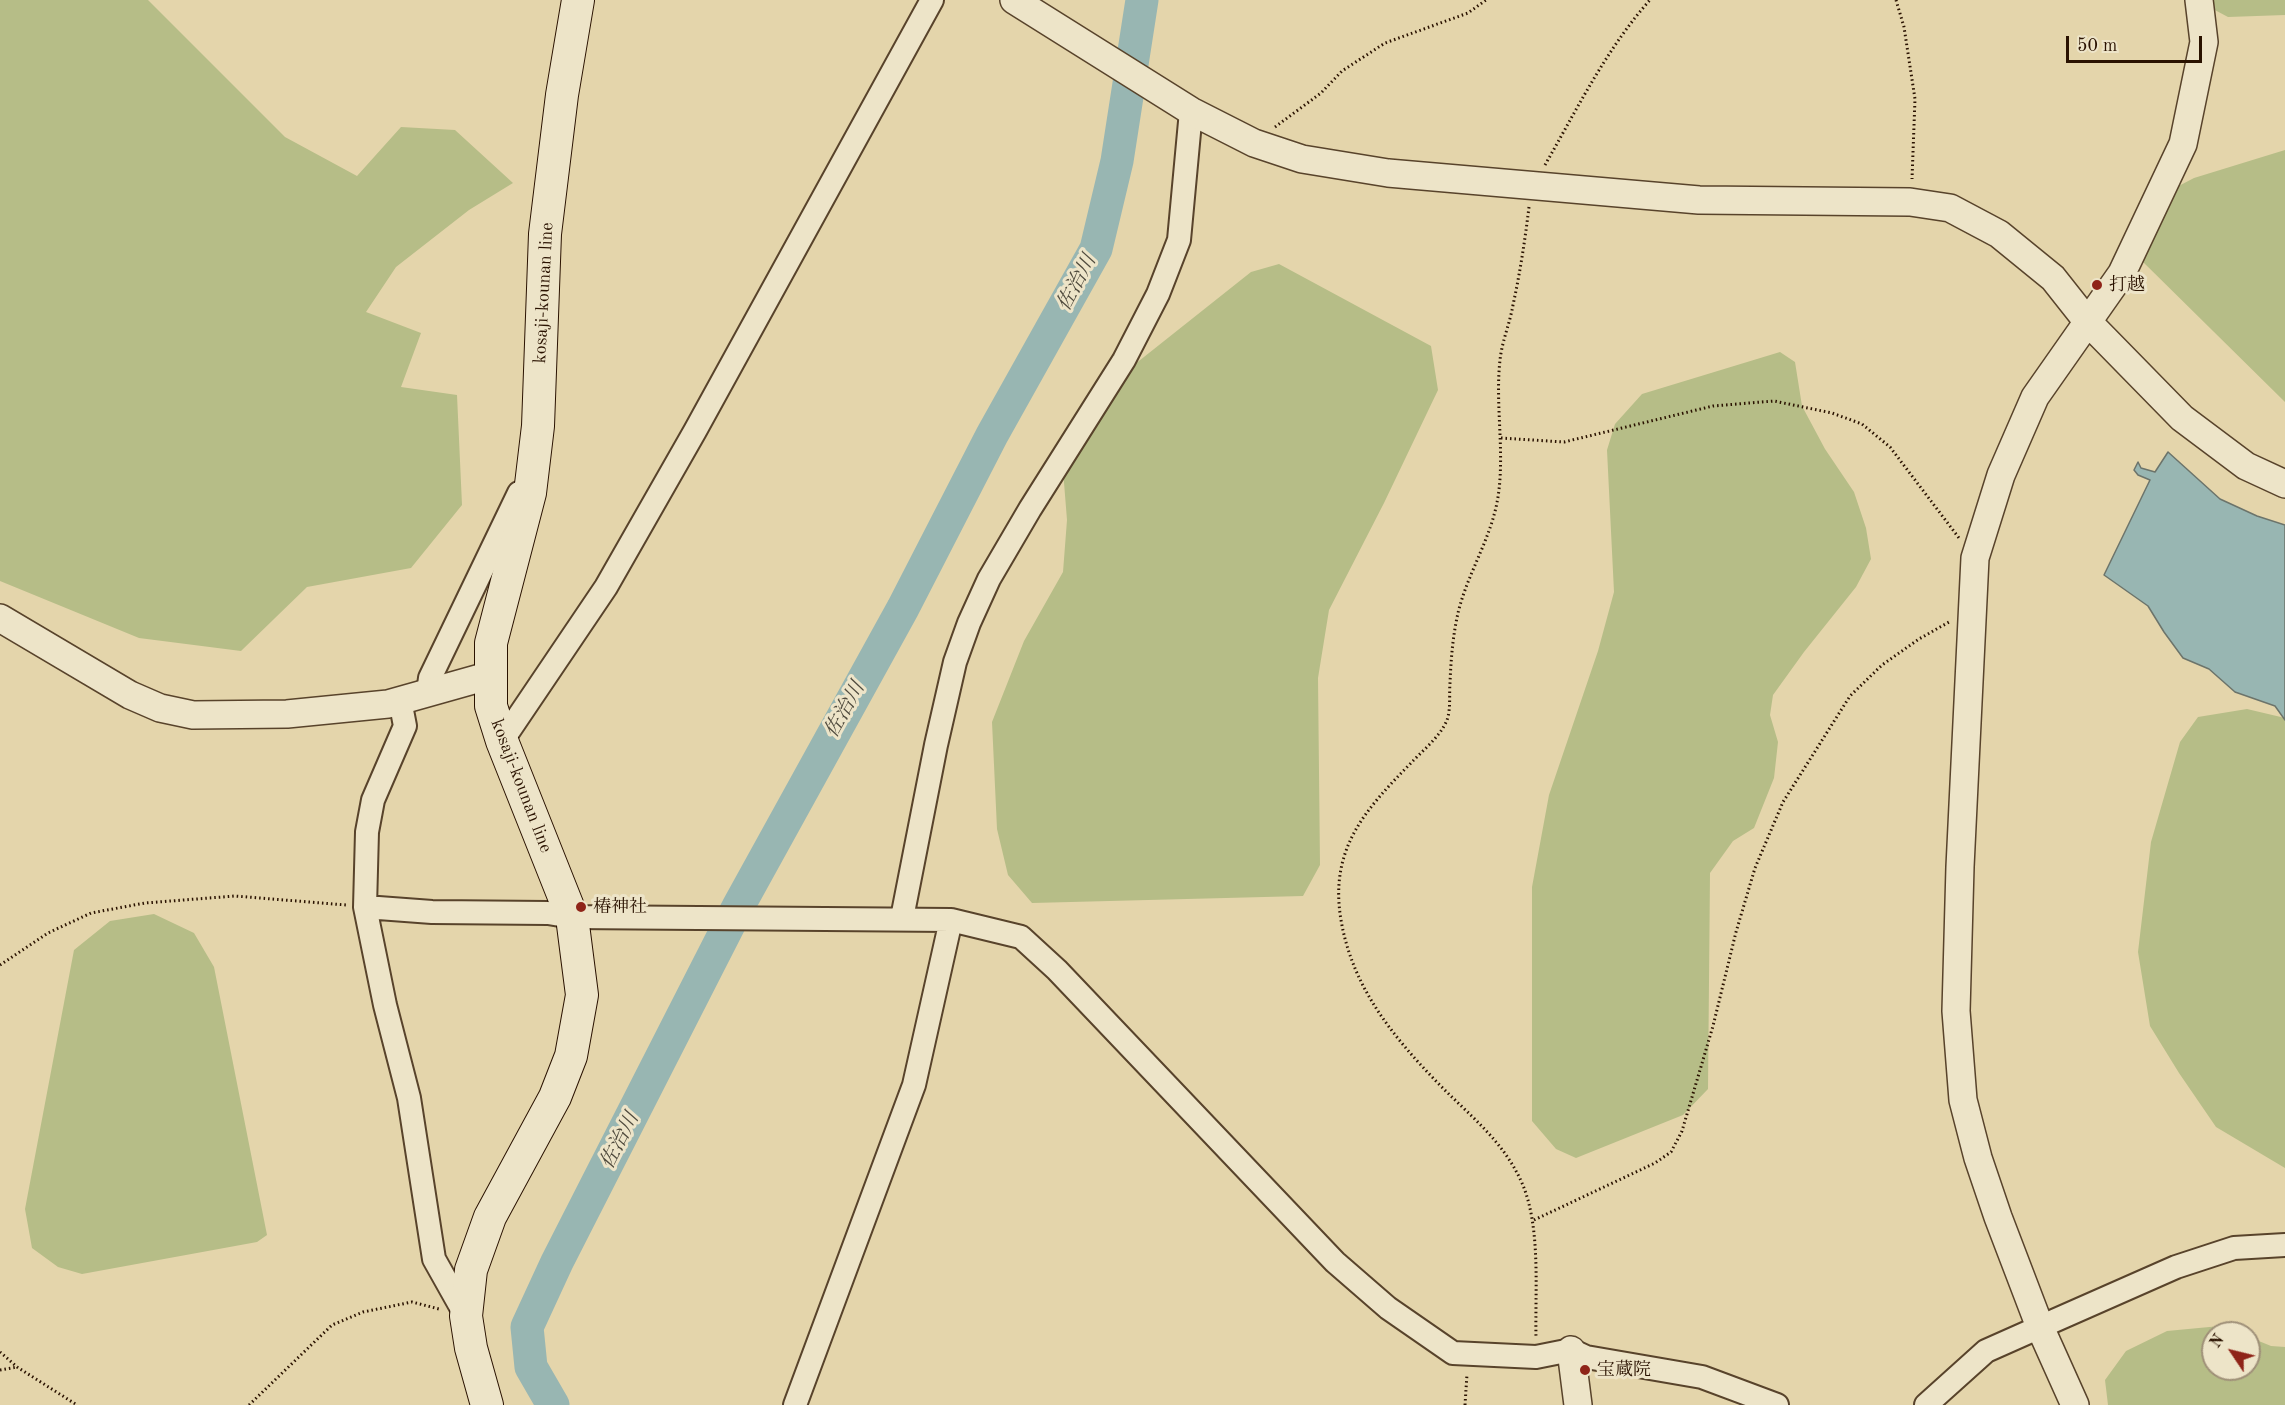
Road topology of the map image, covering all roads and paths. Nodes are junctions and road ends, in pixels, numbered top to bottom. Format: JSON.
{"nodes":[{"id":1,"x":578,"y":0,"type":"edge"},
{"id":2,"x":932,"y":0,"type":"edge"},
{"id":3,"x":1014,"y":0,"type":"edge"},
{"id":4,"x":1486,"y":0,"type":"edge"},
{"id":5,"x":1650,"y":0,"type":"edge"},
{"id":6,"x":1896,"y":0,"type":"edge"},
{"id":7,"x":2199,"y":0,"type":"edge"},
{"id":8,"x":1191,"y":111,"type":"junction"},
{"id":9,"x":1254,"y":143,"type":"junction"},
{"id":10,"x":1532,"y":186,"type":"junction"},
{"id":11,"x":1911,"y":202,"type":"junction"},
{"id":12,"x":2087,"y":321,"type":"junction"},
{"id":13,"x":1501,"y":438,"type":"junction"},
{"id":14,"x":2285,"y":484,"type":"edge"},
{"id":15,"x":530,"y":493,"type":"junction"},
{"id":16,"x":1975,"y":558,"type":"junction"},
{"id":17,"x":1972,"y":609,"type":"junction"},
{"id":18,"x":0,"y":618,"type":"edge"},
{"id":19,"x":491,"y":675,"type":"junction"},
{"id":20,"x":428,"y":693,"type":"junction"},
{"id":21,"x":400,"y":700,"type":"junction"},
{"id":22,"x":502,"y":741,"type":"junction"},
{"id":23,"x":365,"y":908,"type":"junction"},
{"id":24,"x":572,"y":917,"type":"junction"},
{"id":25,"x":902,"y":918,"type":"junction"},
{"id":26,"x":951,"y":920,"type":"junction"},
{"id":27,"x":0,"y":964,"type":"edge"},
{"id":28,"x":1533,"y":1220,"type":"junction"},
{"id":29,"x":2285,"y":1245,"type":"edge"},
{"id":30,"x":466,"y":1316,"type":"junction"},
{"id":31,"x":2040,"y":1326,"type":"junction"},
{"id":32,"x":1571,"y":1350,"type":"junction"},
{"id":33,"x":0,"y":1352,"type":"edge"},
{"id":34,"x":1468,"y":1353,"type":"junction"},
{"id":35,"x":1536,"y":1357,"type":"junction"},
{"id":36,"x":17,"y":1367,"type":"junction"},
{"id":37,"x":0,"y":1370,"type":"edge"},
{"id":38,"x":77,"y":1405,"type":"edge"},
{"id":39,"x":249,"y":1405,"type":"edge"},
{"id":40,"x":487,"y":1405,"type":"edge"},
{"id":41,"x":795,"y":1405,"type":"edge"},
{"id":42,"x":1465,"y":1405,"type":"edge"},
{"id":43,"x":1578,"y":1405,"type":"edge"},
{"id":44,"x":1777,"y":1405,"type":"edge"},
{"id":45,"x":1926,"y":1405,"type":"edge"},
{"id":46,"x":2075,"y":1405,"type":"edge"}],
"edges":[{"from":1,"to":15,"type":"main road","name":"kosaji-kounan line"},
{"from":2,"to":22,"type":"street"},
{"from":3,"to":8,"type":"street"},
{"from":4,"to":9,"type":"path"},
{"from":5,"to":10,"type":"path"},
{"from":6,"to":11,"type":"path"},
{"from":7,"to":12,"type":"street"},
{"from":8,"to":9,"type":"street"},
{"from":8,"to":25,"type":"street"},
{"from":9,"to":10,"type":"street"},
{"from":10,"to":11,"type":"street"},
{"from":10,"to":13,"type":"path"},
{"from":11,"to":12,"type":"street"},
{"from":12,"to":14,"type":"street"},
{"from":12,"to":16,"type":"street"},
{"from":13,"to":16,"type":"path"},
{"from":13,"to":28,"type":"path"},
{"from":15,"to":19,"type":"main road","name":"kosaji-kounan line"},
{"from":15,"to":20,"type":"street"},
{"from":16,"to":17,"type":"street"},
{"from":17,"to":28,"type":"path"},
{"from":17,"to":31,"type":"street"},
{"from":18,"to":21,"type":"street"},
{"from":19,"to":20,"type":"street"},
{"from":19,"to":22,"type":"main road","name":"kosaji-kounan line"},
{"from":20,"to":21,"type":"street"},
{"from":21,"to":23,"type":"street"},
{"from":22,"to":24,"type":"main road","name":"kosaji-kounan line"},
{"from":23,"to":24,"type":"street"},
{"from":23,"to":27,"type":"path"},
{"from":23,"to":30,"type":"street"},
{"from":24,"to":25,"type":"street"},
{"from":24,"to":30,"type":"main road","name":"kosaji-kounan line"},
{"from":25,"to":26,"type":"street"},
{"from":26,"to":34,"type":"street"},
{"from":26,"to":41,"type":"street"},
{"from":28,"to":35,"type":"path"},
{"from":29,"to":31,"type":"street"},
{"from":30,"to":39,"type":"path"},
{"from":30,"to":40,"type":"main road","name":"kosaji-kounan line"},
{"from":31,"to":45,"type":"street"},
{"from":31,"to":46,"type":"street"},
{"from":32,"to":35,"type":"street"},
{"from":32,"to":43,"type":"street"},
{"from":32,"to":44,"type":"street"},
{"from":33,"to":36,"type":"path"},
{"from":34,"to":35,"type":"street"},
{"from":34,"to":42,"type":"path"},
{"from":36,"to":37,"type":"path"},
{"from":36,"to":38,"type":"path"}]}
